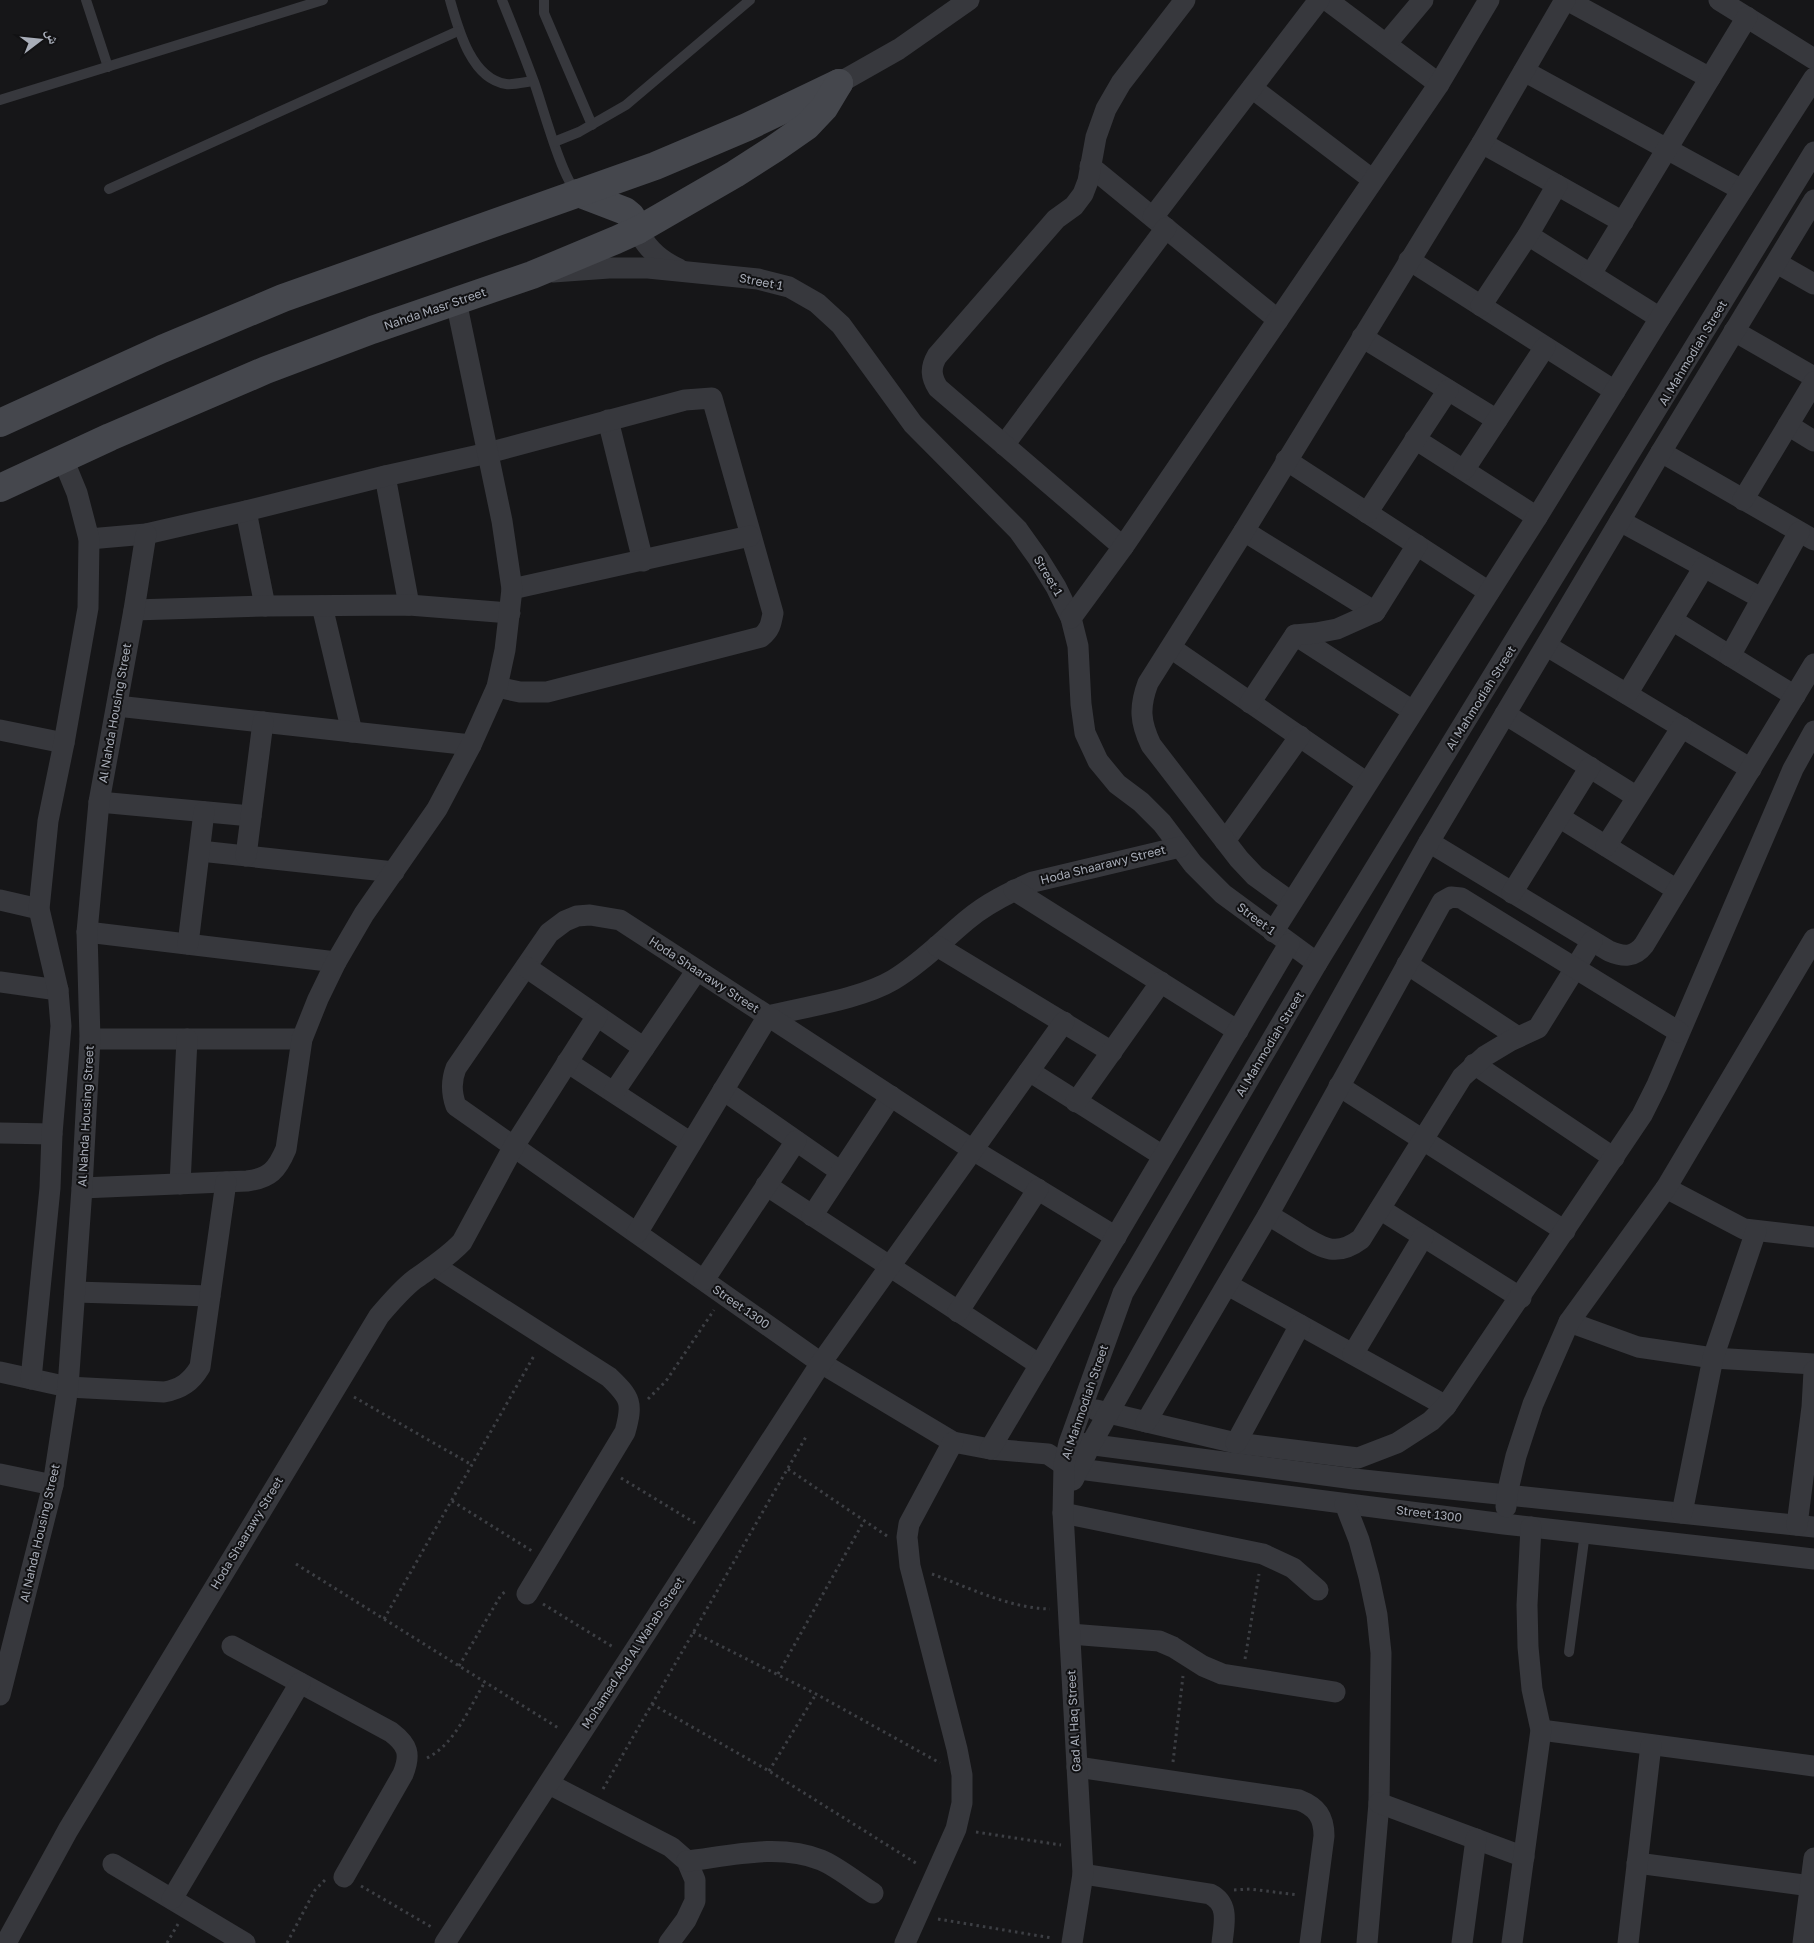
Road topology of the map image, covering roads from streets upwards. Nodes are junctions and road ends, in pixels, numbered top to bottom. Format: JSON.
{"nodes":[{"id":1,"x":969,"y":0,"type":"edge"},
{"id":2,"x":1185,"y":0,"type":"edge"},
{"id":3,"x":1319,"y":0,"type":"edge"},
{"id":4,"x":1328,"y":0,"type":"edge"},
{"id":5,"x":1423,"y":0,"type":"edge"},
{"id":6,"x":1489,"y":0,"type":"edge"},
{"id":7,"x":1566,"y":0,"type":"edge"},
{"id":8,"x":1719,"y":0,"type":"edge"},
{"id":9,"x":1747,"y":18,"type":"junction"},
{"id":10,"x":1386,"y":44,"type":"junction"},
{"id":11,"x":1814,"y":59,"type":"edge"},
{"id":12,"x":1524,"y":71,"type":"junction"},
{"id":13,"x":1710,"y":78,"type":"junction"},
{"id":14,"x":1814,"y":78,"type":"edge"},
{"id":15,"x":839,"y":83,"type":"junction"},
{"id":16,"x":1439,"y":84,"type":"junction"},
{"id":17,"x":1252,"y":88,"type":"junction"},
{"id":18,"x":1482,"y":143,"type":"junction"},
{"id":19,"x":1667,"y":149,"type":"junction"},
{"id":20,"x":1814,"y":152,"type":"edge"},
{"id":21,"x":1090,"y":166,"type":"junction"},
{"id":22,"x":1373,"y":180,"type":"junction"},
{"id":23,"x":1557,"y":185,"type":"junction"},
{"id":24,"x":1742,"y":190,"type":"junction"},
{"id":25,"x":578,"y":193,"type":"junction"},
{"id":26,"x":1787,"y":198,"type":"junction"},
{"id":27,"x":1811,"y":204,"type":"edge"},
{"id":28,"x":1622,"y":222,"type":"junction"},
{"id":29,"x":1159,"y":223,"type":"junction"},
{"id":30,"x":638,"y":230,"type":"junction"},
{"id":31,"x":1528,"y":235,"type":"junction"},
{"id":32,"x":1409,"y":260,"type":"junction"},
{"id":33,"x":1777,"y":263,"type":"junction"},
{"id":34,"x":686,"y":272,"type":"junction"},
{"id":35,"x":1591,"y":274,"type":"junction"},
{"id":36,"x":532,"y":275,"type":"junction"},
{"id":37,"x":1814,"y":284,"type":"edge"},
{"id":38,"x":456,"y":301,"type":"junction"},
{"id":39,"x":1481,"y":306,"type":"junction"},
{"id":40,"x":1660,"y":318,"type":"junction"},
{"id":41,"x":1278,"y":320,"type":"junction"},
{"id":42,"x":1734,"y":331,"type":"junction"},
{"id":43,"x":1362,"y":337,"type":"junction"},
{"id":44,"x":1545,"y":347,"type":"junction"},
{"id":45,"x":1814,"y":377,"type":"edge"},
{"id":46,"x":1814,"y":382,"type":"edge"},
{"id":47,"x":1448,"y":390,"type":"junction"},
{"id":48,"x":1615,"y":391,"type":"junction"},
{"id":49,"x":608,"y":420,"type":"junction"},
{"id":50,"x":1496,"y":420,"type":"junction"},
{"id":51,"x":0,"y":423,"type":"edge"},
{"id":52,"x":1788,"y":425,"type":"junction"},
{"id":53,"x":1415,"y":439,"type":"junction"},
{"id":54,"x":1814,"y":441,"type":"edge"},
{"id":55,"x":1004,"y":445,"type":"junction"},
{"id":56,"x":1661,"y":452,"type":"junction"},
{"id":57,"x":488,"y":453,"type":"junction"},
{"id":58,"x":63,"y":459,"type":"junction"},
{"id":59,"x":1286,"y":460,"type":"junction"},
{"id":60,"x":1464,"y":470,"type":"junction"},
{"id":61,"x":385,"y":476,"type":"junction"},
{"id":62,"x":0,"y":488,"type":"edge"},
{"id":63,"x":1743,"y":500,"type":"junction"},
{"id":64,"x":246,"y":511,"type":"junction"},
{"id":65,"x":1367,"y":513,"type":"junction"},
{"id":66,"x":1537,"y":517,"type":"junction"},
{"id":67,"x":1620,"y":521,"type":"junction"},
{"id":68,"x":1244,"y":531,"type":"junction"},
{"id":69,"x":146,"y":534,"type":"junction"},
{"id":70,"x":750,"y":536,"type":"junction"},
{"id":71,"x":1806,"y":536,"type":"edge"},
{"id":72,"x":89,"y":539,"type":"junction"},
{"id":73,"x":1417,"y":545,"type":"junction"},
{"id":74,"x":1123,"y":546,"type":"junction"},
{"id":75,"x":643,"y":561,"type":"junction"},
{"id":76,"x":1704,"y":566,"type":"junction"},
{"id":77,"x":512,"y":589,"type":"junction"},
{"id":78,"x":1489,"y":592,"type":"junction"},
{"id":79,"x":1761,"y":598,"type":"junction"},
{"id":80,"x":409,"y":605,"type":"junction"},
{"id":81,"x":265,"y":606,"type":"junction"},
{"id":82,"x":322,"y":606,"type":"junction"},
{"id":83,"x":134,"y":610,"type":"junction"},
{"id":84,"x":1375,"y":612,"type":"junction"},
{"id":85,"x":510,"y":613,"type":"junction"},
{"id":86,"x":1072,"y":618,"type":"junction"},
{"id":87,"x":1672,"y":620,"type":"junction"},
{"id":88,"x":1295,"y":635,"type":"junction"},
{"id":89,"x":1547,"y":646,"type":"junction"},
{"id":90,"x":1171,"y":648,"type":"junction"},
{"id":91,"x":1730,"y":656,"type":"junction"},
{"id":92,"x":1814,"y":664,"type":"edge"},
{"id":93,"x":497,"y":687,"type":"junction"},
{"id":94,"x":1627,"y":694,"type":"junction"},
{"id":95,"x":1794,"y":696,"type":"junction"},
{"id":96,"x":1250,"y":703,"type":"junction"},
{"id":97,"x":117,"y":706,"type":"junction"},
{"id":98,"x":1413,"y":711,"type":"junction"},
{"id":99,"x":1505,"y":714,"type":"junction"},
{"id":100,"x":263,"y":722,"type":"junction"},
{"id":101,"x":1682,"y":728,"type":"junction"},
{"id":102,"x":0,"y":730,"type":"edge"},
{"id":103,"x":352,"y":732,"type":"junction"},
{"id":104,"x":1814,"y":732,"type":"edge"},
{"id":105,"x":1300,"y":736,"type":"junction"},
{"id":106,"x":64,"y":743,"type":"junction"},
{"id":107,"x":471,"y":745,"type":"junction"},
{"id":108,"x":1590,"y":767,"type":"junction"},
{"id":109,"x":1751,"y":769,"type":"junction"},
{"id":110,"x":1367,"y":782,"type":"junction"},
{"id":111,"x":1424,"y":790,"type":"junction"},
{"id":112,"x":1638,"y":797,"type":"junction"},
{"id":113,"x":99,"y":802,"type":"junction"},
{"id":114,"x":1451,"y":805,"type":"junction"},
{"id":115,"x":204,"y":812,"type":"junction"},
{"id":116,"x":252,"y":816,"type":"junction"},
{"id":117,"x":1558,"y":817,"type":"junction"},
{"id":118,"x":1225,"y":841,"type":"junction"},
{"id":119,"x":1429,"y":842,"type":"junction"},
{"id":120,"x":1606,"y":846,"type":"junction"},
{"id":121,"x":1180,"y":847,"type":"junction"},
{"id":122,"x":200,"y":851,"type":"junction"},
{"id":123,"x":246,"y":856,"type":"junction"},
{"id":124,"x":394,"y":872,"type":"junction"},
{"id":125,"x":1014,"y":890,"type":"junction"},
{"id":126,"x":1676,"y":890,"type":"junction"},
{"id":127,"x":1512,"y":892,"type":"junction"},
{"id":128,"x":0,"y":900,"type":"edge"},
{"id":129,"x":1291,"y":902,"type":"junction"},
{"id":130,"x":39,"y":909,"type":"junction"},
{"id":131,"x":87,"y":932,"type":"junction"},
{"id":132,"x":1281,"y":938,"type":"junction"},
{"id":133,"x":1814,"y":939,"type":"edge"},
{"id":134,"x":1592,"y":941,"type":"junction"},
{"id":135,"x":188,"y":944,"type":"junction"},
{"id":136,"x":937,"y":946,"type":"junction"},
{"id":137,"x":336,"y":962,"type":"junction"},
{"id":138,"x":1317,"y":963,"type":"junction"},
{"id":139,"x":1407,"y":964,"type":"junction"},
{"id":140,"x":526,"y":967,"type":"junction"},
{"id":141,"x":1575,"y":968,"type":"junction"},
{"id":142,"x":697,"y":970,"type":"junction"},
{"id":143,"x":0,"y":982,"type":"edge"},
{"id":144,"x":1160,"y":982,"type":"junction"},
{"id":145,"x":58,"y":990,"type":"junction"},
{"id":146,"x":597,"y":1016,"type":"junction"},
{"id":147,"x":768,"y":1016,"type":"junction"},
{"id":148,"x":1064,"y":1022,"type":"junction"},
{"id":149,"x":1238,"y":1031,"type":"junction"},
{"id":150,"x":1679,"y":1032,"type":"junction"},
{"id":151,"x":1518,"y":1037,"type":"junction"},
{"id":152,"x":90,"y":1039,"type":"junction"},
{"id":153,"x":187,"y":1039,"type":"junction"},
{"id":154,"x":302,"y":1039,"type":"junction"},
{"id":155,"x":644,"y":1048,"type":"junction"},
{"id":156,"x":1112,"y":1052,"type":"junction"},
{"id":157,"x":568,"y":1062,"type":"junction"},
{"id":158,"x":1474,"y":1064,"type":"junction"},
{"id":159,"x":1029,"y":1072,"type":"junction"},
{"id":160,"x":1339,"y":1086,"type":"junction"},
{"id":161,"x":723,"y":1090,"type":"junction"},
{"id":162,"x":614,"y":1092,"type":"junction"},
{"id":163,"x":891,"y":1096,"type":"junction"},
{"id":164,"x":1076,"y":1102,"type":"junction"},
{"id":165,"x":456,"y":1106,"type":"joint"},
{"id":166,"x":0,"y":1133,"type":"edge"},
{"id":167,"x":52,"y":1134,"type":"junction"},
{"id":168,"x":1423,"y":1140,"type":"junction"},
{"id":169,"x":796,"y":1141,"type":"junction"},
{"id":170,"x":691,"y":1143,"type":"junction"},
{"id":171,"x":514,"y":1146,"type":"junction"},
{"id":172,"x":973,"y":1150,"type":"junction"},
{"id":173,"x":1164,"y":1156,"type":"junction"},
{"id":174,"x":1614,"y":1158,"type":"junction"},
{"id":175,"x":841,"y":1172,"type":"junction"},
{"id":176,"x":226,"y":1182,"type":"junction"},
{"id":177,"x":180,"y":1184,"type":"junction"},
{"id":178,"x":766,"y":1185,"type":"junction"},
{"id":179,"x":82,"y":1188,"type":"junction"},
{"id":180,"x":1666,"y":1188,"type":"junction"},
{"id":181,"x":1038,"y":1189,"type":"junction"},
{"id":182,"x":1380,"y":1209,"type":"junction"},
{"id":183,"x":1268,"y":1214,"type":"junction"},
{"id":184,"x":812,"y":1216,"type":"junction"},
{"id":185,"x":1565,"y":1231,"type":"junction"},
{"id":186,"x":1756,"y":1231,"type":"junction"},
{"id":187,"x":637,"y":1233,"type":"junction"},
{"id":188,"x":1116,"y":1237,"type":"junction"},
{"id":189,"x":1423,"y":1237,"type":"junction"},
{"id":190,"x":1814,"y":1237,"type":"edge"},
{"id":191,"x":436,"y":1266,"type":"junction"},
{"id":192,"x":889,"y":1267,"type":"junction"},
{"id":193,"x":704,"y":1280,"type":"junction"},
{"id":194,"x":1228,"y":1285,"type":"junction"},
{"id":195,"x":75,"y":1292,"type":"junction"},
{"id":196,"x":210,"y":1296,"type":"junction"},
{"id":197,"x":1521,"y":1298,"type":"junction"},
{"id":198,"x":958,"y":1312,"type":"junction"},
{"id":199,"x":1569,"y":1322,"type":"junction"},
{"id":200,"x":1300,"y":1325,"type":"junction"},
{"id":201,"x":1353,"y":1354,"type":"junction"},
{"id":202,"x":1713,"y":1358,"type":"junction"},
{"id":203,"x":821,"y":1363,"type":"junction"},
{"id":204,"x":1814,"y":1364,"type":"edge"},
{"id":205,"x":1040,"y":1365,"type":"junction"},
{"id":206,"x":1814,"y":1371,"type":"edge"},
{"id":207,"x":0,"y":1372,"type":"edge"},
{"id":208,"x":31,"y":1379,"type":"junction"},
{"id":209,"x":68,"y":1387,"type":"junction"},
{"id":210,"x":1446,"y":1406,"type":"junction"},
{"id":211,"x":1082,"y":1407,"type":"junction"},
{"id":212,"x":1813,"y":1407,"type":"edge"},
{"id":213,"x":1109,"y":1413,"type":"junction"},
{"id":214,"x":1146,"y":1422,"type":"junction"},
{"id":215,"x":953,"y":1442,"type":"junction"},
{"id":216,"x":1069,"y":1443,"type":"junction"},
{"id":217,"x":1236,"y":1443,"type":"junction"},
{"id":218,"x":1091,"y":1444,"type":"junction"},
{"id":219,"x":990,"y":1449,"type":"junction"},
{"id":220,"x":1064,"y":1463,"type":"junction"},
{"id":221,"x":0,"y":1474,"type":"edge"},
{"id":222,"x":53,"y":1486,"type":"junction"},
{"id":223,"x":1507,"y":1494,"type":"junction"},
{"id":224,"x":1345,"y":1504,"type":"junction"},
{"id":225,"x":1063,"y":1505,"type":"junction"},
{"id":226,"x":1682,"y":1513,"type":"junction"},
{"id":227,"x":1504,"y":1524,"type":"junction"},
{"id":228,"x":1805,"y":1526,"type":"edge"},
{"id":229,"x":1531,"y":1527,"type":"junction"},
{"id":230,"x":1814,"y":1559,"type":"edge"},
{"id":231,"x":1318,"y":1590,"type":"dead end"},
{"id":232,"x":527,"y":1594,"type":"road end"},
{"id":233,"x":1070,"y":1634,"type":"junction"},
{"id":234,"x":232,"y":1646,"type":"dead end"},
{"id":235,"x":300,"y":1683,"type":"junction"},
{"id":236,"x":1336,"y":1692,"type":"dead end"},
{"id":237,"x":0,"y":1695,"type":"edge"},
{"id":238,"x":1542,"y":1730,"type":"junction"},
{"id":239,"x":1651,"y":1745,"type":"junction"},
{"id":240,"x":1814,"y":1766,"type":"edge"},
{"id":241,"x":1077,"y":1767,"type":"junction"},
{"id":242,"x":549,"y":1784,"type":"junction"},
{"id":243,"x":1379,"y":1803,"type":"junction"},
{"id":244,"x":1476,"y":1839,"type":"junction"},
{"id":245,"x":1524,"y":1857,"type":"junction"},
{"id":246,"x":1814,"y":1858,"type":"edge"},
{"id":247,"x":686,"y":1861,"type":"junction"},
{"id":248,"x":1637,"y":1863,"type":"junction"},
{"id":249,"x":113,"y":1864,"type":"dead end"},
{"id":250,"x":1083,"y":1874,"type":"junction"},
{"id":251,"x":344,"y":1877,"type":"road end"},
{"id":252,"x":1810,"y":1886,"type":"junction"},
{"id":253,"x":873,"y":1893,"type":"dead end"},
{"id":254,"x":172,"y":1899,"type":"junction"},
{"id":255,"x":447,"y":1940,"type":"edge"},
{"id":256,"x":1073,"y":1942,"type":"edge"},
{"id":257,"x":6,"y":1943,"type":"edge"},
{"id":258,"x":245,"y":1943,"type":"edge"},
{"id":259,"x":669,"y":1943,"type":"edge"},
{"id":260,"x":905,"y":1943,"type":"edge"},
{"id":261,"x":1222,"y":1943,"type":"edge"},
{"id":262,"x":1310,"y":1943,"type":"edge"},
{"id":263,"x":1367,"y":1943,"type":"edge"},
{"id":264,"x":1462,"y":1943,"type":"edge"},
{"id":265,"x":1512,"y":1943,"type":"edge"},
{"id":266,"x":1628,"y":1943,"type":"edge"},
{"id":267,"x":1803,"y":1943,"type":"edge"}],
"edges":[{"from":1,"to":15,"type":"street"},
{"from":2,"to":21,"type":"street"},
{"from":3,"to":17,"type":"street"},
{"from":4,"to":10,"type":"street"},
{"from":5,"to":10,"type":"street"},
{"from":6,"to":16,"type":"street"},
{"from":7,"to":12,"type":"street"},
{"from":7,"to":13,"type":"street"},
{"from":8,"to":9,"type":"street"},
{"from":9,"to":11,"type":"street"},
{"from":9,"to":13,"type":"street"},
{"from":10,"to":16,"type":"street"},
{"from":12,"to":18,"type":"street"},
{"from":12,"to":19,"type":"street"},
{"from":13,"to":19,"type":"street"},
{"from":14,"to":24,"type":"street"},
{"from":15,"to":25,"type":"street"},
{"from":15,"to":30,"type":"street","name":"Nahda Masr Street"},
{"from":16,"to":22,"type":"street"},
{"from":17,"to":22,"type":"street"},
{"from":17,"to":29,"type":"street"},
{"from":18,"to":23,"type":"street"},
{"from":18,"to":32,"type":"street"},
{"from":19,"to":24,"type":"street"},
{"from":19,"to":28,"type":"street"},
{"from":20,"to":26,"type":"street","name":"Al Mahmodiah Street"},
{"from":21,"to":29,"type":"street"},
{"from":21,"to":55,"type":"street"},
{"from":22,"to":41,"type":"street"},
{"from":23,"to":28,"type":"street"},
{"from":23,"to":31,"type":"street"},
{"from":24,"to":40,"type":"street"},
{"from":25,"to":30,"type":"street"},
{"from":25,"to":51,"type":"street"},
{"from":26,"to":27,"type":"street"},
{"from":26,"to":111,"type":"street","name":"Al Mahmodiah Street"},
{"from":27,"to":33,"type":"street","name":"Al Mahmodiah Street"},
{"from":28,"to":35,"type":"street"},
{"from":29,"to":41,"type":"street"},
{"from":29,"to":55,"type":"street"},
{"from":30,"to":34,"type":"street","name":"Street 1"},
{"from":30,"to":36,"type":"street","name":"Nahda Masr Street"},
{"from":31,"to":35,"type":"street"},
{"from":31,"to":39,"type":"street"},
{"from":32,"to":39,"type":"street"},
{"from":32,"to":43,"type":"street"},
{"from":33,"to":37,"type":"street"},
{"from":33,"to":42,"type":"street","name":"Al Mahmodiah Street"},
{"from":34,"to":36,"type":"street","name":"Street 1"},
{"from":34,"to":86,"type":"street","name":"Street 1"},
{"from":35,"to":40,"type":"street"},
{"from":36,"to":38,"type":"street","name":"Nahda Masr Street"},
{"from":38,"to":57,"type":"street"},
{"from":38,"to":58,"type":"street","name":"Nahda Masr Street"},
{"from":39,"to":44,"type":"street"},
{"from":40,"to":48,"type":"street"},
{"from":41,"to":74,"type":"street"},
{"from":42,"to":45,"type":"street"},
{"from":42,"to":56,"type":"street","name":"Al Mahmodiah Street"},
{"from":43,"to":47,"type":"street"},
{"from":43,"to":59,"type":"street"},
{"from":44,"to":48,"type":"street"},
{"from":44,"to":50,"type":"street"},
{"from":46,"to":52,"type":"street"},
{"from":47,"to":50,"type":"street"},
{"from":47,"to":53,"type":"street"},
{"from":48,"to":66,"type":"street"},
{"from":49,"to":57,"type":"street"},
{"from":49,"to":70,"type":"street"},
{"from":49,"to":75,"type":"street"},
{"from":50,"to":60,"type":"street"},
{"from":52,"to":54,"type":"street"},
{"from":52,"to":63,"type":"street"},
{"from":53,"to":60,"type":"street"},
{"from":53,"to":65,"type":"street"},
{"from":55,"to":74,"type":"street"},
{"from":56,"to":63,"type":"street"},
{"from":56,"to":67,"type":"street","name":"Al Mahmodiah Street"},
{"from":57,"to":61,"type":"street"},
{"from":57,"to":77,"type":"street"},
{"from":58,"to":62,"type":"street","name":"Nahda Masr Street"},
{"from":58,"to":72,"type":"street"},
{"from":59,"to":65,"type":"street"},
{"from":59,"to":68,"type":"street"},
{"from":60,"to":66,"type":"street"},
{"from":61,"to":64,"type":"street"},
{"from":61,"to":80,"type":"street"},
{"from":63,"to":71,"type":"street"},
{"from":64,"to":69,"type":"street"},
{"from":64,"to":81,"type":"street"},
{"from":65,"to":73,"type":"street"},
{"from":66,"to":78,"type":"street"},
{"from":67,"to":76,"type":"street"},
{"from":67,"to":89,"type":"street","name":"Al Mahmodiah Street"},
{"from":68,"to":84,"type":"street"},
{"from":68,"to":90,"type":"street"},
{"from":69,"to":72,"type":"street"},
{"from":69,"to":83,"type":"street","name":"Al Nahda Housing Street"},
{"from":70,"to":75,"type":"street"},
{"from":70,"to":93,"type":"street"},
{"from":71,"to":79,"type":"street"},
{"from":72,"to":106,"type":"street"},
{"from":73,"to":78,"type":"street"},
{"from":73,"to":84,"type":"street"},
{"from":74,"to":86,"type":"street"},
{"from":75,"to":77,"type":"street"},
{"from":76,"to":79,"type":"street"},
{"from":76,"to":87,"type":"street"},
{"from":77,"to":85,"type":"street"},
{"from":78,"to":98,"type":"street"},
{"from":79,"to":91,"type":"street"},
{"from":80,"to":82,"type":"street"},
{"from":80,"to":85,"type":"street"},
{"from":81,"to":82,"type":"street"},
{"from":81,"to":83,"type":"street"},
{"from":82,"to":103,"type":"street"},
{"from":83,"to":97,"type":"street","name":"Al Nahda Housing Street"},
{"from":84,"to":88,"type":"street"},
{"from":85,"to":93,"type":"street"},
{"from":86,"to":121,"type":"street","name":"Street 1"},
{"from":87,"to":91,"type":"street"},
{"from":87,"to":94,"type":"street"},
{"from":88,"to":96,"type":"street"},
{"from":88,"to":98,"type":"street"},
{"from":89,"to":94,"type":"street"},
{"from":89,"to":99,"type":"street","name":"Al Mahmodiah Street"},
{"from":90,"to":96,"type":"street"},
{"from":90,"to":118,"type":"street"},
{"from":91,"to":95,"type":"street"},
{"from":92,"to":95,"type":"street"},
{"from":93,"to":107,"type":"street"},
{"from":94,"to":101,"type":"street"},
{"from":95,"to":109,"type":"street"},
{"from":96,"to":105,"type":"street"},
{"from":97,"to":100,"type":"street"},
{"from":97,"to":113,"type":"street","name":"Al Nahda Housing Street"},
{"from":98,"to":110,"type":"street"},
{"from":99,"to":108,"type":"street"},
{"from":99,"to":114,"type":"street","name":"Al Mahmodiah Street"},
{"from":100,"to":103,"type":"street"},
{"from":100,"to":116,"type":"street"},
{"from":101,"to":109,"type":"street"},
{"from":101,"to":112,"type":"street"},
{"from":102,"to":106,"type":"street"},
{"from":103,"to":107,"type":"street"},
{"from":104,"to":150,"type":"street"},
{"from":105,"to":110,"type":"street"},
{"from":105,"to":118,"type":"street"},
{"from":106,"to":130,"type":"street"},
{"from":107,"to":124,"type":"street"},
{"from":108,"to":112,"type":"street"},
{"from":108,"to":117,"type":"street"},
{"from":109,"to":126,"type":"street"},
{"from":110,"to":129,"type":"street"},
{"from":111,"to":114,"type":"street"},
{"from":111,"to":138,"type":"street","name":"Al Mahmodiah Street"},
{"from":112,"to":120,"type":"street"},
{"from":113,"to":115,"type":"street"},
{"from":113,"to":131,"type":"street","name":"Al Nahda Housing Street"},
{"from":114,"to":119,"type":"street","name":"Al Mahmodiah Street"},
{"from":115,"to":116,"type":"street"},
{"from":115,"to":122,"type":"street"},
{"from":116,"to":123,"type":"street"},
{"from":117,"to":120,"type":"street"},
{"from":117,"to":127,"type":"street"},
{"from":118,"to":129,"type":"street"},
{"from":119,"to":127,"type":"street"},
{"from":119,"to":213,"type":"street","name":"Al Mahmodiah Street"},
{"from":120,"to":126,"type":"street"},
{"from":121,"to":125,"type":"street","name":"Hoda Shaarawy Street"},
{"from":121,"to":132,"type":"street","name":"Street 1"},
{"from":122,"to":123,"type":"street"},
{"from":122,"to":135,"type":"street"},
{"from":123,"to":124,"type":"street"},
{"from":124,"to":137,"type":"street"},
{"from":125,"to":136,"type":"street","name":"Hoda Shaarawy Street"},
{"from":125,"to":144,"type":"street"},
{"from":126,"to":134,"type":"street"},
{"from":127,"to":134,"type":"street"},
{"from":128,"to":130,"type":"street"},
{"from":129,"to":132,"type":"street"},
{"from":130,"to":145,"type":"street"},
{"from":131,"to":135,"type":"street"},
{"from":131,"to":152,"type":"street","name":"Al Nahda Housing Street"},
{"from":132,"to":138,"type":"street","name":"Street 1"},
{"from":132,"to":149,"type":"street"},
{"from":133,"to":180,"type":"street"},
{"from":134,"to":141,"type":"street"},
{"from":135,"to":137,"type":"street"},
{"from":136,"to":147,"type":"street","name":"Hoda Shaarawy Street"},
{"from":136,"to":148,"type":"street"},
{"from":137,"to":154,"type":"street"},
{"from":138,"to":211,"type":"street","name":"Al Mahmodiah Street"},
{"from":139,"to":141,"type":"street"},
{"from":139,"to":151,"type":"street"},
{"from":139,"to":160,"type":"street"},
{"from":140,"to":142,"type":"street","name":"Hoda Shaarawy Street"},
{"from":140,"to":146,"type":"street"},
{"from":140,"to":165,"type":"street","name":"Hoda Shaarawy Street"},
{"from":141,"to":150,"type":"street"},
{"from":141,"to":151,"type":"street"},
{"from":142,"to":147,"type":"street","name":"Hoda Shaarawy Street"},
{"from":142,"to":155,"type":"street"},
{"from":143,"to":145,"type":"street"},
{"from":144,"to":149,"type":"street"},
{"from":144,"to":156,"type":"street"},
{"from":145,"to":167,"type":"street"},
{"from":146,"to":155,"type":"street"},
{"from":146,"to":157,"type":"street","name":"Hoda Shaarawy Street"},
{"from":147,"to":161,"type":"street"},
{"from":147,"to":163,"type":"street"},
{"from":148,"to":156,"type":"street"},
{"from":148,"to":159,"type":"street","name":"Mohamed Abd Al Wahab Street"},
{"from":149,"to":173,"type":"street"},
{"from":150,"to":174,"type":"street"},
{"from":151,"to":158,"type":"street"},
{"from":152,"to":153,"type":"street"},
{"from":152,"to":179,"type":"street","name":"Al Nahda Housing Street"},
{"from":153,"to":154,"type":"street"},
{"from":153,"to":177,"type":"street"},
{"from":154,"to":176,"type":"street"},
{"from":155,"to":162,"type":"street"},
{"from":156,"to":164,"type":"street"},
{"from":157,"to":162,"type":"street"},
{"from":157,"to":171,"type":"street","name":"Hoda Shaarawy Street"},
{"from":158,"to":168,"type":"street"},
{"from":158,"to":174,"type":"street"},
{"from":159,"to":164,"type":"street"},
{"from":159,"to":172,"type":"street","name":"Mohamed Abd Al Wahab Street"},
{"from":160,"to":168,"type":"street"},
{"from":160,"to":183,"type":"street"},
{"from":161,"to":169,"type":"street"},
{"from":161,"to":170,"type":"street"},
{"from":162,"to":170,"type":"street"},
{"from":163,"to":172,"type":"street"},
{"from":163,"to":175,"type":"street"},
{"from":164,"to":173,"type":"street"},
{"from":165,"to":171,"type":"street","name":"Street 1300"},
{"from":166,"to":167,"type":"street"},
{"from":167,"to":208,"type":"street"},
{"from":168,"to":182,"type":"street"},
{"from":168,"to":185,"type":"street"},
{"from":169,"to":175,"type":"street"},
{"from":169,"to":178,"type":"street"},
{"from":170,"to":187,"type":"street"},
{"from":171,"to":187,"type":"street","name":"Street 1300"},
{"from":171,"to":191,"type":"street","name":"Hoda Shaarawy Street"},
{"from":172,"to":181,"type":"street"},
{"from":172,"to":192,"type":"street","name":"Mohamed Abd Al Wahab Street"},
{"from":173,"to":188,"type":"street"},
{"from":174,"to":185,"type":"street"},
{"from":175,"to":184,"type":"street"},
{"from":176,"to":177,"type":"street"},
{"from":176,"to":196,"type":"street"},
{"from":177,"to":179,"type":"street"},
{"from":178,"to":184,"type":"street"},
{"from":178,"to":193,"type":"street"},
{"from":179,"to":195,"type":"street","name":"Al Nahda Housing Street"},
{"from":180,"to":186,"type":"street"},
{"from":180,"to":199,"type":"street"},
{"from":181,"to":188,"type":"street"},
{"from":181,"to":198,"type":"street"},
{"from":182,"to":183,"type":"street"},
{"from":182,"to":189,"type":"street"},
{"from":183,"to":194,"type":"street"},
{"from":184,"to":192,"type":"street"},
{"from":185,"to":197,"type":"street"},
{"from":186,"to":190,"type":"street"},
{"from":186,"to":202,"type":"street"},
{"from":187,"to":193,"type":"street","name":"Street 1300"},
{"from":188,"to":205,"type":"street"},
{"from":189,"to":197,"type":"street"},
{"from":189,"to":201,"type":"street"},
{"from":191,"to":232,"type":"street"},
{"from":191,"to":257,"type":"street","name":"Hoda Shaarawy Street"},
{"from":192,"to":198,"type":"street"},
{"from":192,"to":203,"type":"street","name":"Mohamed Abd Al Wahab Street"},
{"from":193,"to":203,"type":"street","name":"Street 1300"},
{"from":194,"to":200,"type":"street"},
{"from":194,"to":214,"type":"street"},
{"from":195,"to":196,"type":"street"},
{"from":195,"to":209,"type":"street","name":"Al Nahda Housing Street"},
{"from":196,"to":209,"type":"street"},
{"from":197,"to":210,"type":"street"},
{"from":198,"to":205,"type":"street"},
{"from":199,"to":202,"type":"street"},
{"from":199,"to":223,"type":"street"},
{"from":200,"to":201,"type":"street"},
{"from":200,"to":217,"type":"street"},
{"from":201,"to":210,"type":"street"},
{"from":202,"to":204,"type":"street"},
{"from":202,"to":226,"type":"street"},
{"from":203,"to":215,"type":"street","name":"Street 1300"},
{"from":203,"to":242,"type":"street","name":"Mohamed Abd Al Wahab Street"},
{"from":205,"to":219,"type":"street"},
{"from":206,"to":212,"type":"street"},
{"from":207,"to":208,"type":"street"},
{"from":208,"to":209,"type":"street"},
{"from":209,"to":222,"type":"street","name":"Al Nahda Housing Street"},
{"from":210,"to":217,"type":"street"},
{"from":211,"to":213,"type":"street"},
{"from":211,"to":216,"type":"street","name":"Al Mahmodiah Street"},
{"from":212,"to":228,"type":"street"},
{"from":213,"to":214,"type":"street"},
{"from":213,"to":218,"type":"street","name":"Al Mahmodiah Street"},
{"from":214,"to":217,"type":"street"},
{"from":215,"to":219,"type":"street","name":"Street 1300"},
{"from":215,"to":260,"type":"street"},
{"from":216,"to":218,"type":"street"},
{"from":216,"to":220,"type":"street"},
{"from":218,"to":220,"type":"street","name":"Al Mahmodiah Street"},
{"from":218,"to":223,"type":"street"},
{"from":219,"to":220,"type":"street","name":"Street 1300"},
{"from":220,"to":224,"type":"street","name":"Street 1300"},
{"from":220,"to":225,"type":"street","name":"Al Mahmodiah Street"},
{"from":221,"to":222,"type":"street"},
{"from":222,"to":237,"type":"street","name":"Al Nahda Housing Street"},
{"from":223,"to":226,"type":"street"},
{"from":223,"to":227,"type":"street"},
{"from":224,"to":227,"type":"street","name":"Street 1300"},
{"from":224,"to":243,"type":"street"},
{"from":225,"to":231,"type":"street"},
{"from":225,"to":233,"type":"street","name":"Gad Al Haq Street"},
{"from":226,"to":228,"type":"street"},
{"from":227,"to":229,"type":"street","name":"Street 1300"},
{"from":229,"to":230,"type":"street","name":"Street 1300"},
{"from":229,"to":238,"type":"street"},
{"from":233,"to":236,"type":"street"},
{"from":233,"to":241,"type":"street","name":"Gad Al Haq Street"},
{"from":234,"to":235,"type":"street"},
{"from":235,"to":251,"type":"street"},
{"from":235,"to":254,"type":"street"},
{"from":238,"to":239,"type":"street"},
{"from":238,"to":245,"type":"street"},
{"from":239,"to":240,"type":"street"},
{"from":239,"to":248,"type":"street"},
{"from":241,"to":250,"type":"street","name":"Gad Al Haq Street"},
{"from":241,"to":262,"type":"street"},
{"from":242,"to":247,"type":"street"},
{"from":242,"to":255,"type":"street","name":"Mohamed Abd Al Wahab Street"},
{"from":243,"to":244,"type":"street"},
{"from":243,"to":263,"type":"street"},
{"from":244,"to":245,"type":"street"},
{"from":244,"to":264,"type":"street"},
{"from":245,"to":265,"type":"street"},
{"from":246,"to":252,"type":"street"},
{"from":247,"to":253,"type":"street"},
{"from":247,"to":259,"type":"street"},
{"from":248,"to":252,"type":"street"},
{"from":248,"to":266,"type":"street"},
{"from":249,"to":254,"type":"street"},
{"from":250,"to":256,"type":"street","name":"Gad Al Haq Street"},
{"from":250,"to":261,"type":"street"},
{"from":252,"to":267,"type":"street"},
{"from":254,"to":258,"type":"street"}]}
